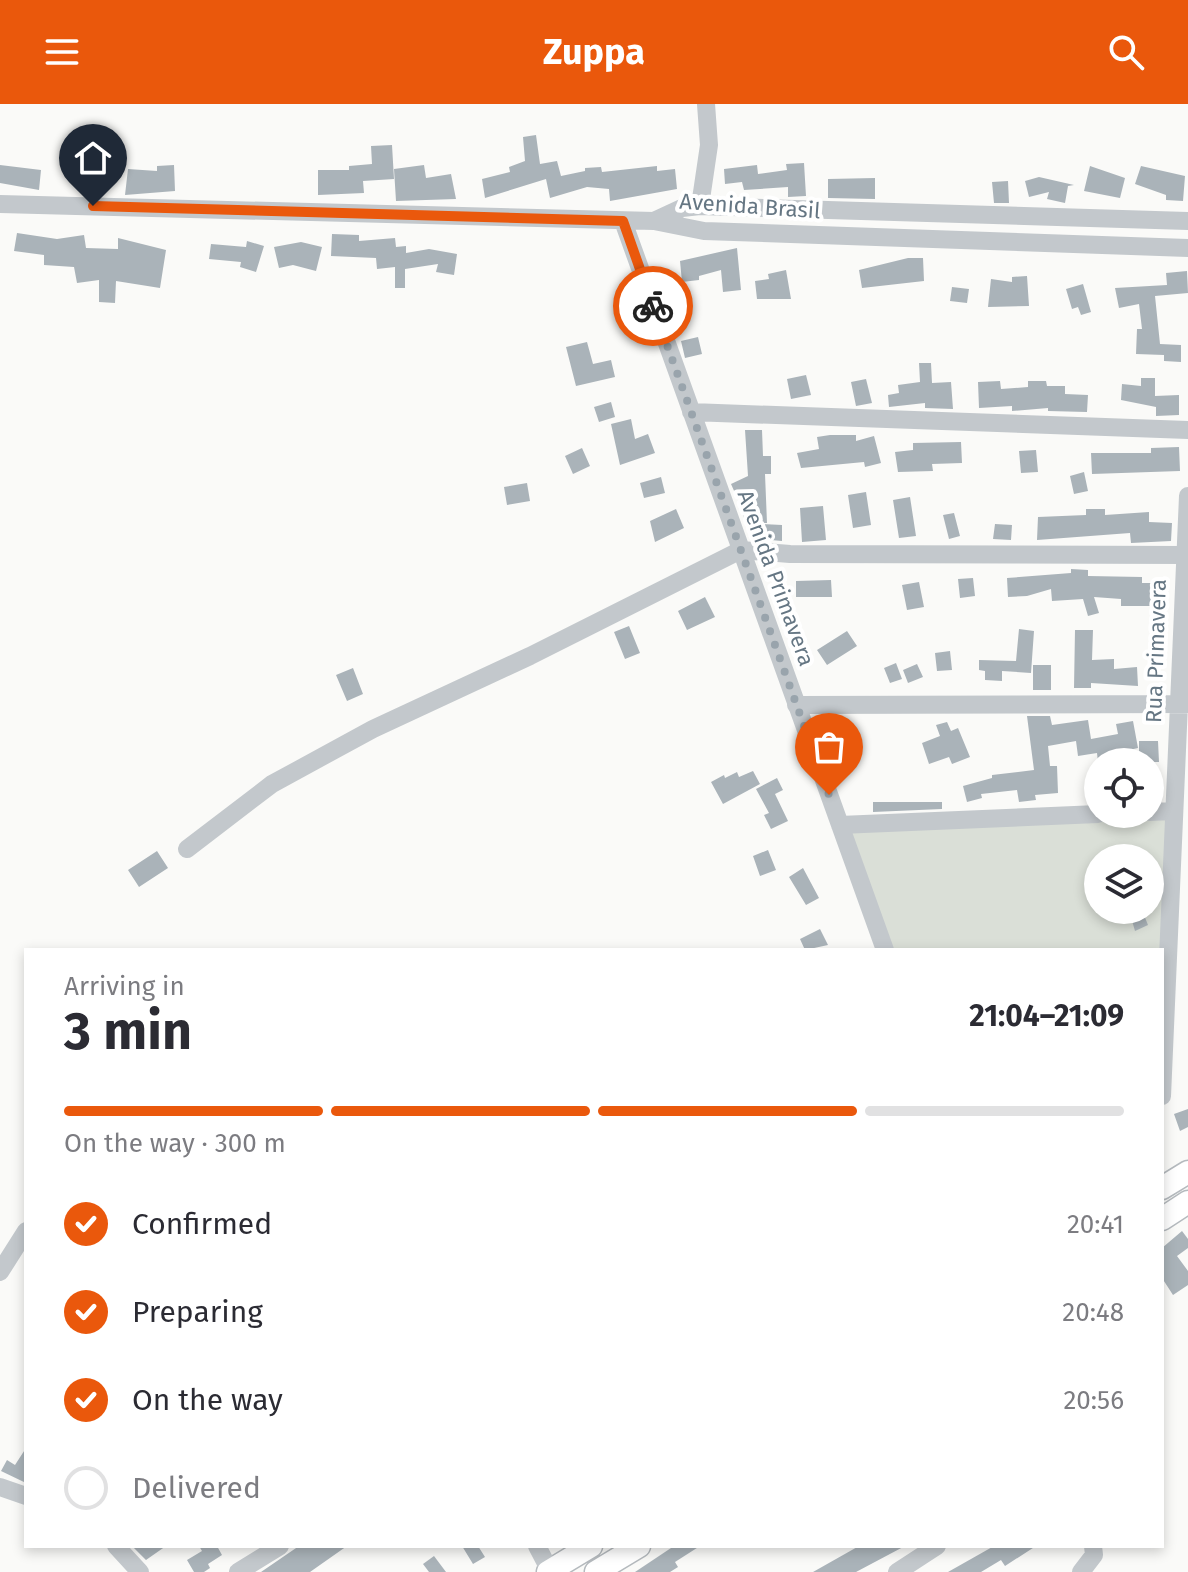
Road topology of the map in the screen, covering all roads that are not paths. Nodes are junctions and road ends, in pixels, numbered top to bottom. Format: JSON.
{"nodes":[{"id":1,"x":706,"y":104,"type":"edge"},
{"id":2,"x":0,"y":204,"type":"edge"},
{"id":3,"x":700,"y":206,"type":"junction"},
{"id":4,"x":1013,"y":216,"type":"junction"},
{"id":5,"x":623,"y":221,"type":"junction"},
{"id":6,"x":654,"y":221,"type":"junction"},
{"id":7,"x":1188,"y":221,"type":"edge"},
{"id":8,"x":1012,"y":241,"type":"junction"},
{"id":9,"x":1188,"y":248,"type":"edge"},
{"id":10,"x":691,"y":412,"type":"junction"},
{"id":11,"x":1188,"y":430,"type":"edge"},
{"id":12,"x":1188,"y":496,"type":"edge"},
{"id":13,"x":741,"y":550,"type":"junction"},
{"id":14,"x":1186,"y":555,"type":"edge"},
{"id":15,"x":1183,"y":704,"type":"edge"},
{"id":16,"x":796,"y":705,"type":"junction"},
{"id":17,"x":1164,"y":811,"type":"edge"},
{"id":18,"x":1172,"y":811,"type":"junction"},
{"id":19,"x":1084,"y":815,"type":"edge"},
{"id":20,"x":840,"y":825,"type":"junction"},
{"id":21,"x":187,"y":849,"type":"dead end"},
{"id":22,"x":1179,"y":858,"type":"edge"},
{"id":23,"x":884,"y":948,"type":"edge"},
{"id":24,"x":1164,"y":986,"type":"edge"},
{"id":25,"x":1188,"y":1172,"type":"edge"},
{"id":26,"x":1164,"y":1187,"type":"edge"},
{"id":27,"x":1188,"y":1202,"type":"edge"},
{"id":28,"x":1164,"y":1218,"type":"edge"},
{"id":29,"x":24,"y":1234,"type":"edge"},
{"id":30,"x":0,"y":1272,"type":"edge"},
{"id":31,"x":0,"y":1487,"type":"edge"},
{"id":32,"x":24,"y":1495,"type":"edge"},
{"id":33,"x":118,"y":1548,"type":"edge"},
{"id":34,"x":277,"y":1548,"type":"edge"},
{"id":35,"x":538,"y":1548,"type":"edge"},
{"id":36,"x":588,"y":1548,"type":"edge"},
{"id":37,"x":636,"y":1548,"type":"edge"},
{"id":38,"x":934,"y":1548,"type":"edge"},
{"id":39,"x":1093,"y":1548,"type":"edge"},
{"id":40,"x":549,"y":1571,"type":"edge"},
{"id":41,"x":140,"y":1572,"type":"edge"},
{"id":42,"x":238,"y":1572,"type":"edge"},
{"id":43,"x":596,"y":1572,"type":"edge"},
{"id":44,"x":897,"y":1572,"type":"edge"},
{"id":45,"x":1081,"y":1572,"type":"edge"}],
"edges":[{"from":1,"to":3,"type":"street"},
{"from":2,"to":5,"type":"street"},
{"from":3,"to":4,"type":"street","name":"Avenida Brasil"},
{"from":3,"to":6,"type":"street","name":"Avenida Brasil"},
{"from":4,"to":7,"type":"street","name":"Avenida Brasil"},
{"from":4,"to":8,"type":"street"},
{"from":5,"to":6,"type":"street"},
{"from":5,"to":10,"type":"street","name":"Avenida Primavera"},
{"from":6,"to":8,"type":"street","name":"Avenida Brasil"},
{"from":8,"to":9,"type":"street","name":"Avenida Brasil"},
{"from":10,"to":11,"type":"street"},
{"from":10,"to":13,"type":"street","name":"Avenida Primavera"},
{"from":12,"to":14,"type":"street","name":"Rua Primavera"},
{"from":13,"to":14,"type":"street"},
{"from":13,"to":16,"type":"street","name":"Avenida Primavera"},
{"from":13,"to":21,"type":"street"},
{"from":14,"to":15,"type":"street","name":"Rua Primavera"},
{"from":15,"to":16,"type":"street"},
{"from":15,"to":18,"type":"street","name":"Rua Primavera"},
{"from":16,"to":20,"type":"street","name":"Avenida Primavera"},
{"from":17,"to":18,"type":"street"},
{"from":18,"to":22,"type":"street","name":"Rua Primavera"},
{"from":19,"to":20,"type":"street"},
{"from":20,"to":23,"type":"street","name":"Avenida Primavera"},
{"from":22,"to":24,"type":"street","name":"Rua Primavera"},
{"from":25,"to":26,"type":"main road"},
{"from":27,"to":28,"type":"main road"},
{"from":29,"to":30,"type":"street"},
{"from":31,"to":32,"type":"street"},
{"from":33,"to":41,"type":"street"},
{"from":34,"to":42,"type":"street"},
{"from":35,"to":40,"type":"street"},
{"from":36,"to":40,"type":"main road"},
{"from":37,"to":43,"type":"main road"},
{"from":38,"to":44,"type":"street"},
{"from":39,"to":45,"type":"street"}]}
